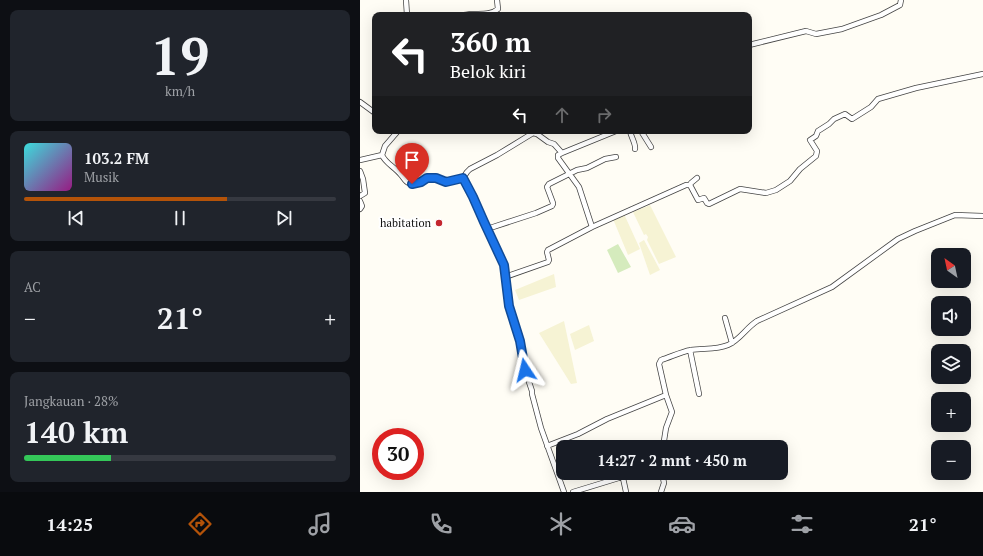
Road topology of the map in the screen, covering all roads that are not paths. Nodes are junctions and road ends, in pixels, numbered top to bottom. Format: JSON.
{"nodes":[{"id":1,"x":406,"y":0,"type":"edge"},
{"id":2,"x":497,"y":0,"type":"edge"},
{"id":3,"x":901,"y":0,"type":"edge"},
{"id":4,"x":407,"y":12,"type":"edge"},
{"id":5,"x":495,"y":12,"type":"edge"},
{"id":6,"x":752,"y":44,"type":"edge"},
{"id":7,"x":983,"y":74,"type":"edge"},
{"id":8,"x":360,"y":102,"type":"edge"},
{"id":9,"x":372,"y":111,"type":"edge"},
{"id":10,"x":395,"y":134,"type":"edge"},
{"id":11,"x":531,"y":134,"type":"edge"},
{"id":12,"x":537,"y":134,"type":"edge"},
{"id":13,"x":609,"y":134,"type":"edge"},
{"id":14,"x":631,"y":134,"type":"edge"},
{"id":15,"x":643,"y":134,"type":"edge"},
{"id":16,"x":651,"y":147,"type":"dead end"},
{"id":17,"x":635,"y":149,"type":"dead end"},
{"id":18,"x":562,"y":153,"type":"junction"},
{"id":19,"x":382,"y":155,"type":"junction"},
{"id":20,"x":616,"y":156,"type":"dead end"},
{"id":21,"x":360,"y":160,"type":"edge"},
{"id":22,"x":360,"y":171,"type":"edge"},
{"id":23,"x":570,"y":173,"type":"junction"},
{"id":24,"x":463,"y":178,"type":"junction"},
{"id":25,"x":698,"y":178,"type":"dead end"},
{"id":26,"x":690,"y":185,"type":"junction"},
{"id":27,"x":360,"y":196,"type":"edge"},
{"id":28,"x":360,"y":201,"type":"edge"},
{"id":29,"x":360,"y":209,"type":"edge"},
{"id":30,"x":983,"y":216,"type":"edge"},
{"id":31,"x":592,"y":226,"type":"junction"},
{"id":32,"x":487,"y":229,"type":"junction"},
{"id":33,"x":505,"y":277,"type":"junction"},
{"id":34,"x":725,"y":318,"type":"dead end"},
{"id":35,"x":732,"y":343,"type":"junction"},
{"id":36,"x":690,"y":350,"type":"junction"},
{"id":37,"x":699,"y":394,"type":"dead end"},
{"id":38,"x":666,"y":395,"type":"junction"},
{"id":39,"x":664,"y":440,"type":"edge"},
{"id":40,"x":547,"y":446,"type":"junction"},
{"id":41,"x":663,"y":480,"type":"edge"},
{"id":42,"x":564,"y":492,"type":"edge"},
{"id":43,"x":573,"y":492,"type":"edge"},
{"id":44,"x":626,"y":492,"type":"edge"},
{"id":45,"x":661,"y":492,"type":"edge"}],
"edges":[{"from":1,"to":4,"type":"street"},
{"from":2,"to":5,"type":"street"},
{"from":3,"to":6,"type":"street"},
{"from":7,"to":26,"type":"street"},
{"from":8,"to":9,"type":"street"},
{"from":10,"to":19,"type":"street"},
{"from":11,"to":24,"type":"street"},
{"from":12,"to":18,"type":"street"},
{"from":13,"to":18,"type":"street"},
{"from":14,"to":17,"type":"street"},
{"from":15,"to":16,"type":"street"},
{"from":18,"to":23,"type":"street"},
{"from":19,"to":21,"type":"street"},
{"from":19,"to":24,"type":"street"},
{"from":20,"to":23,"type":"street"},
{"from":22,"to":27,"type":"street"},
{"from":23,"to":31,"type":"street"},
{"from":23,"to":32,"type":"street"},
{"from":24,"to":32,"type":"street"},
{"from":25,"to":26,"type":"street"},
{"from":26,"to":31,"type":"street"},
{"from":28,"to":29,"type":"street"},
{"from":30,"to":35,"type":"street"},
{"from":31,"to":33,"type":"street"},
{"from":32,"to":33,"type":"street"},
{"from":33,"to":40,"type":"street"},
{"from":34,"to":35,"type":"street"},
{"from":35,"to":36,"type":"street"},
{"from":36,"to":37,"type":"street"},
{"from":36,"to":38,"type":"street"},
{"from":38,"to":39,"type":"street"},
{"from":38,"to":40,"type":"street"},
{"from":40,"to":42,"type":"street"},
{"from":41,"to":45,"type":"street"},
{"from":43,"to":44,"type":"street"}]}
